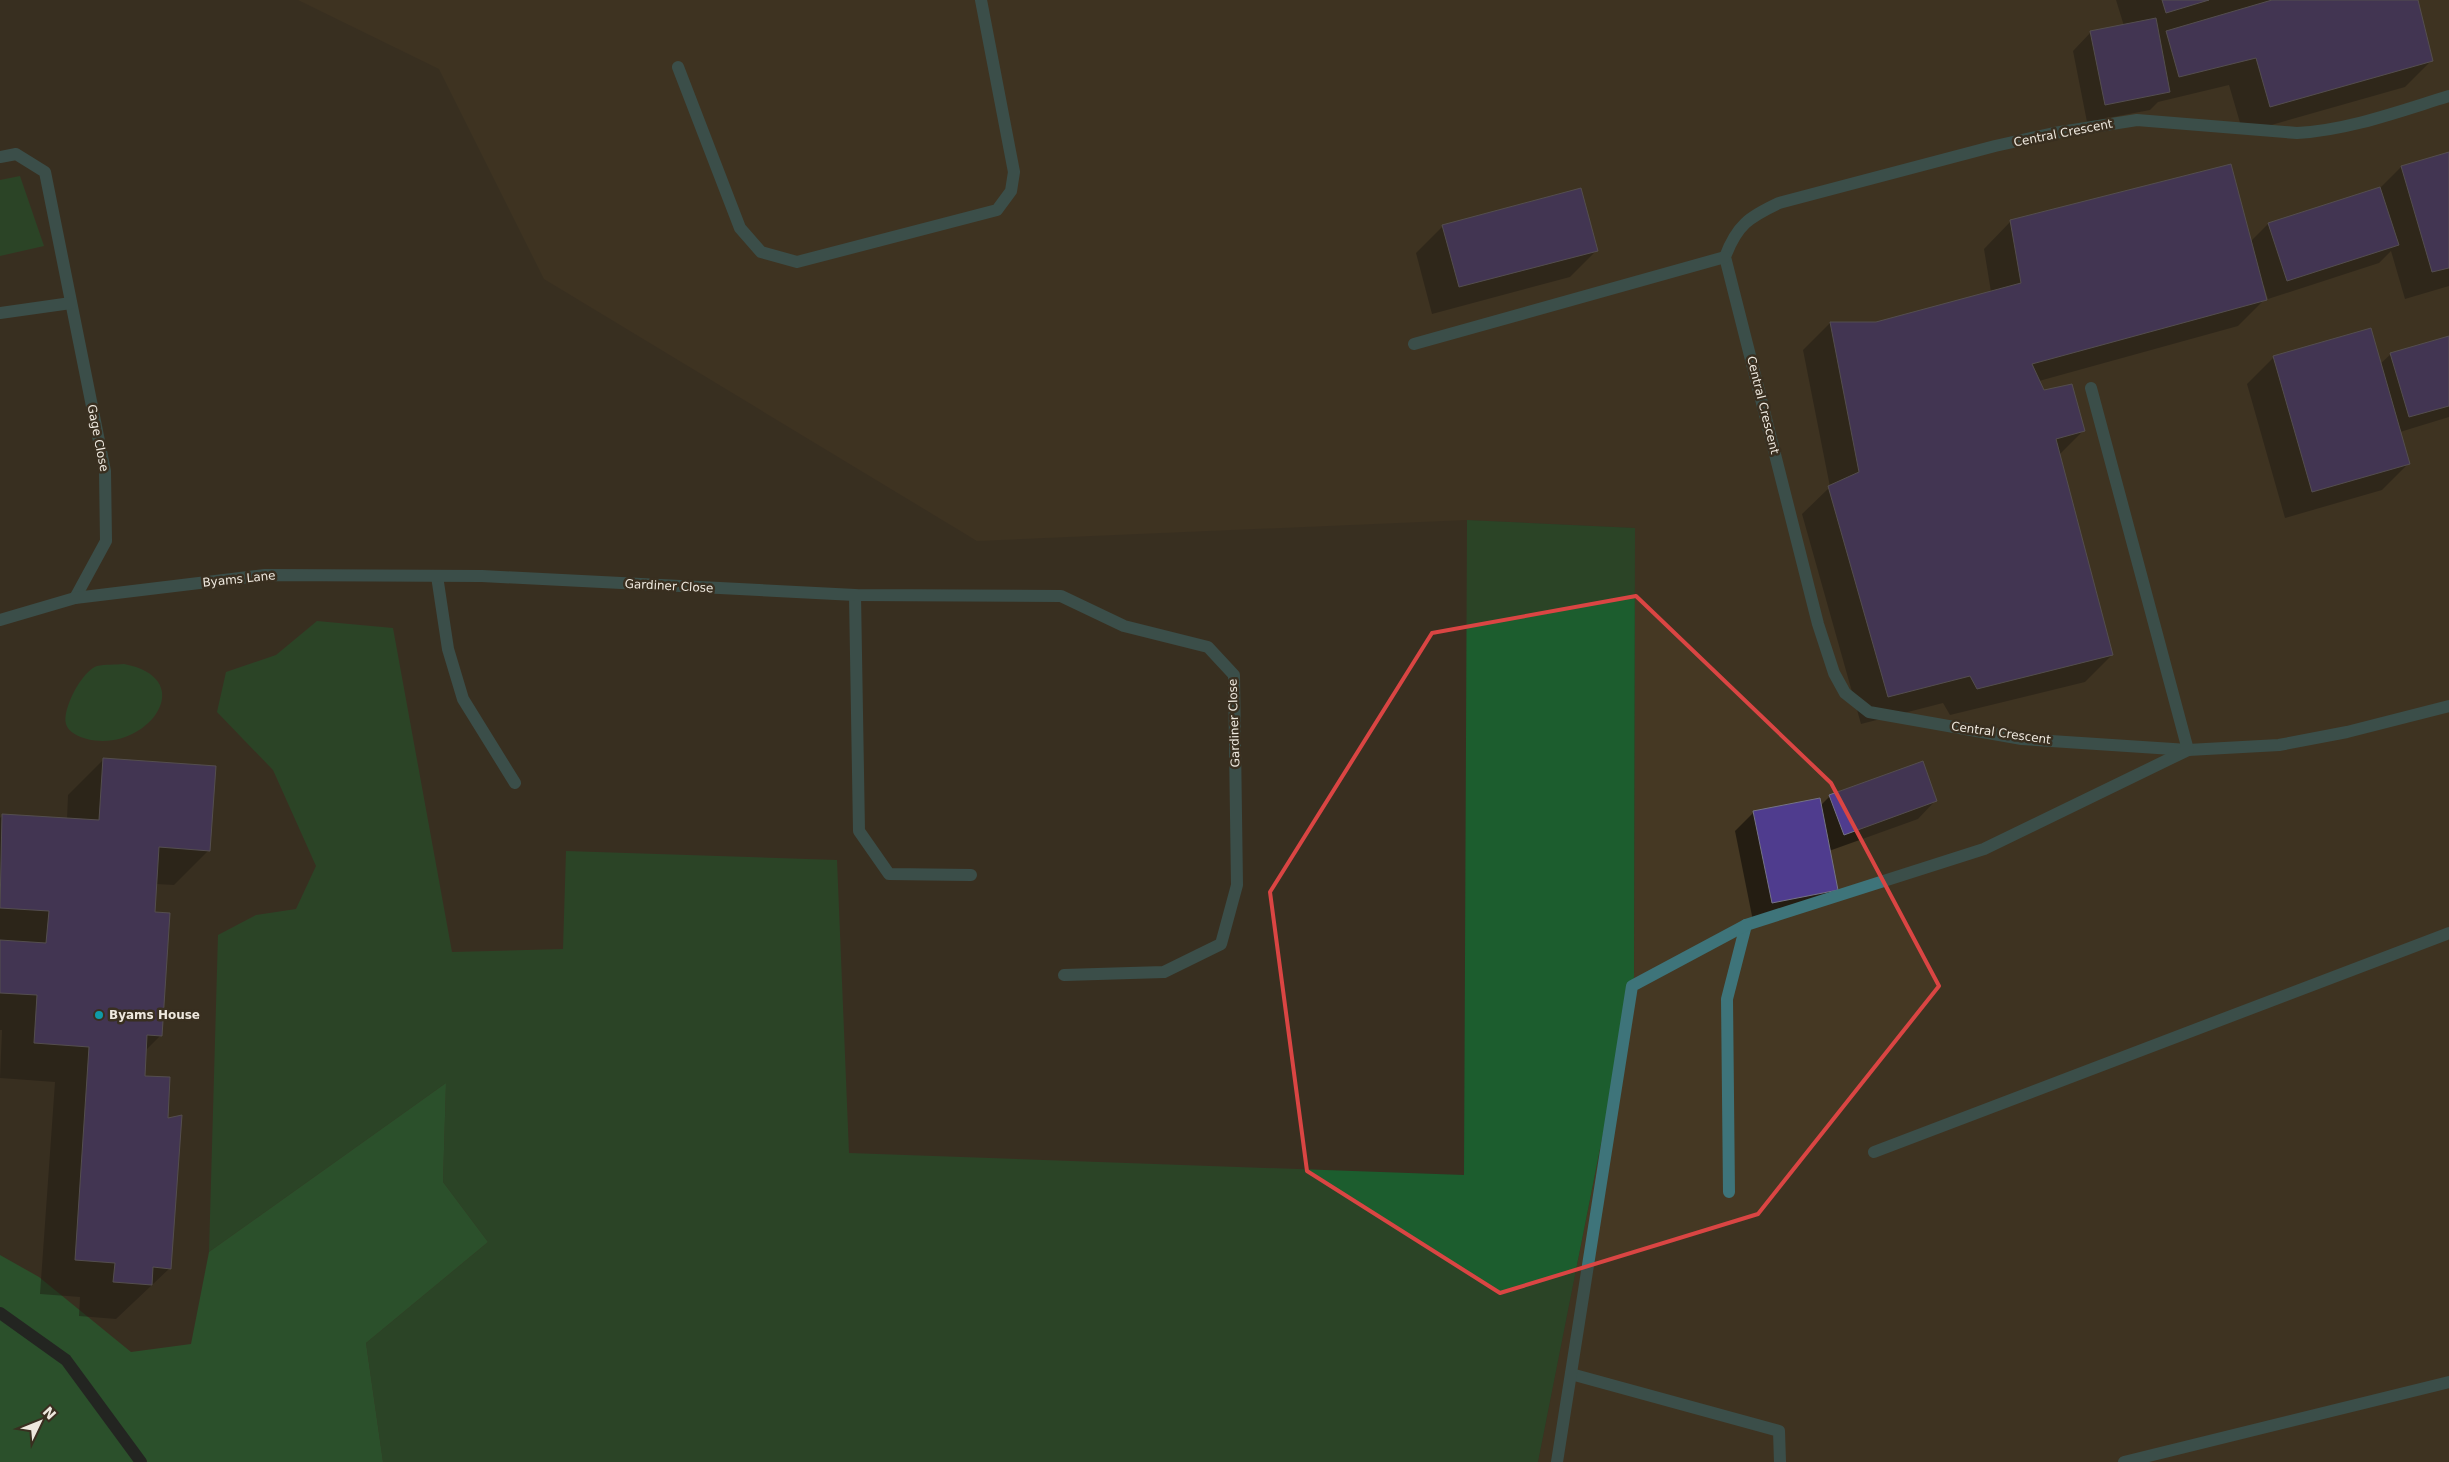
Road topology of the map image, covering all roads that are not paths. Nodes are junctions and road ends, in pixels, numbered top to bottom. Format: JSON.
{"nodes":[{"id":1,"x":981,"y":0,"type":"edge"},
{"id":2,"x":678,"y":67,"type":"dead end"},
{"id":3,"x":2449,"y":96,"type":"edge"},
{"id":4,"x":0,"y":157,"type":"edge"},
{"id":5,"x":1725,"y":257,"type":"junction"},
{"id":6,"x":71,"y":303,"type":"junction"},
{"id":7,"x":0,"y":313,"type":"edge"},
{"id":8,"x":1414,"y":344,"type":"dead end"},
{"id":9,"x":2091,"y":388,"type":"dead end"},
{"id":10,"x":437,"y":576,"type":"junction"},
{"id":11,"x":482,"y":576,"type":"joint"},
{"id":12,"x":855,"y":596,"type":"junction"},
{"id":13,"x":75,"y":598,"type":"junction"},
{"id":14,"x":0,"y":620,"type":"edge"},
{"id":15,"x":2449,"y":706,"type":"edge"},
{"id":16,"x":2188,"y":750,"type":"junction"},
{"id":17,"x":515,"y":783,"type":"dead end"},
{"id":18,"x":971,"y":875,"type":"dead end"},
{"id":19,"x":1746,"y":925,"type":"junction"},
{"id":20,"x":2449,"y":933,"type":"edge"},
{"id":21,"x":1064,"y":975,"type":"dead end"},
{"id":22,"x":1874,"y":1152,"type":"dead end"},
{"id":23,"x":1729,"y":1192,"type":"dead end"},
{"id":24,"x":1571,"y":1374,"type":"junction"},
{"id":25,"x":2449,"y":1382,"type":"edge"},
{"id":26,"x":1557,"y":1462,"type":"edge"},
{"id":27,"x":1780,"y":1462,"type":"edge"},
{"id":28,"x":2124,"y":1462,"type":"edge"}],
"edges":[{"from":1,"to":2,"type":"street"},
{"from":3,"to":5,"type":"street","name":"Central Crescent"},
{"from":4,"to":6,"type":"street","name":"Gage Close"},
{"from":5,"to":8,"type":"street"},
{"from":5,"to":16,"type":"street","name":"Central Crescent"},
{"from":6,"to":7,"type":"street"},
{"from":6,"to":13,"type":"street","name":"Gage Close"},
{"from":9,"to":16,"type":"street"},
{"from":10,"to":11,"type":"street","name":"Byams Lane"},
{"from":10,"to":13,"type":"street","name":"Byams Lane"},
{"from":10,"to":17,"type":"street"},
{"from":11,"to":12,"type":"street","name":"Gardiner Close"},
{"from":12,"to":18,"type":"street"},
{"from":12,"to":21,"type":"street","name":"Gardiner Close"},
{"from":13,"to":14,"type":"street","name":"Byams Lane"},
{"from":15,"to":16,"type":"street","name":"Central Crescent"},
{"from":16,"to":19,"type":"street"},
{"from":19,"to":23,"type":"street"},
{"from":19,"to":24,"type":"street"},
{"from":20,"to":22,"type":"street"},
{"from":24,"to":26,"type":"street"},
{"from":24,"to":27,"type":"street"},
{"from":25,"to":28,"type":"street"}]}
